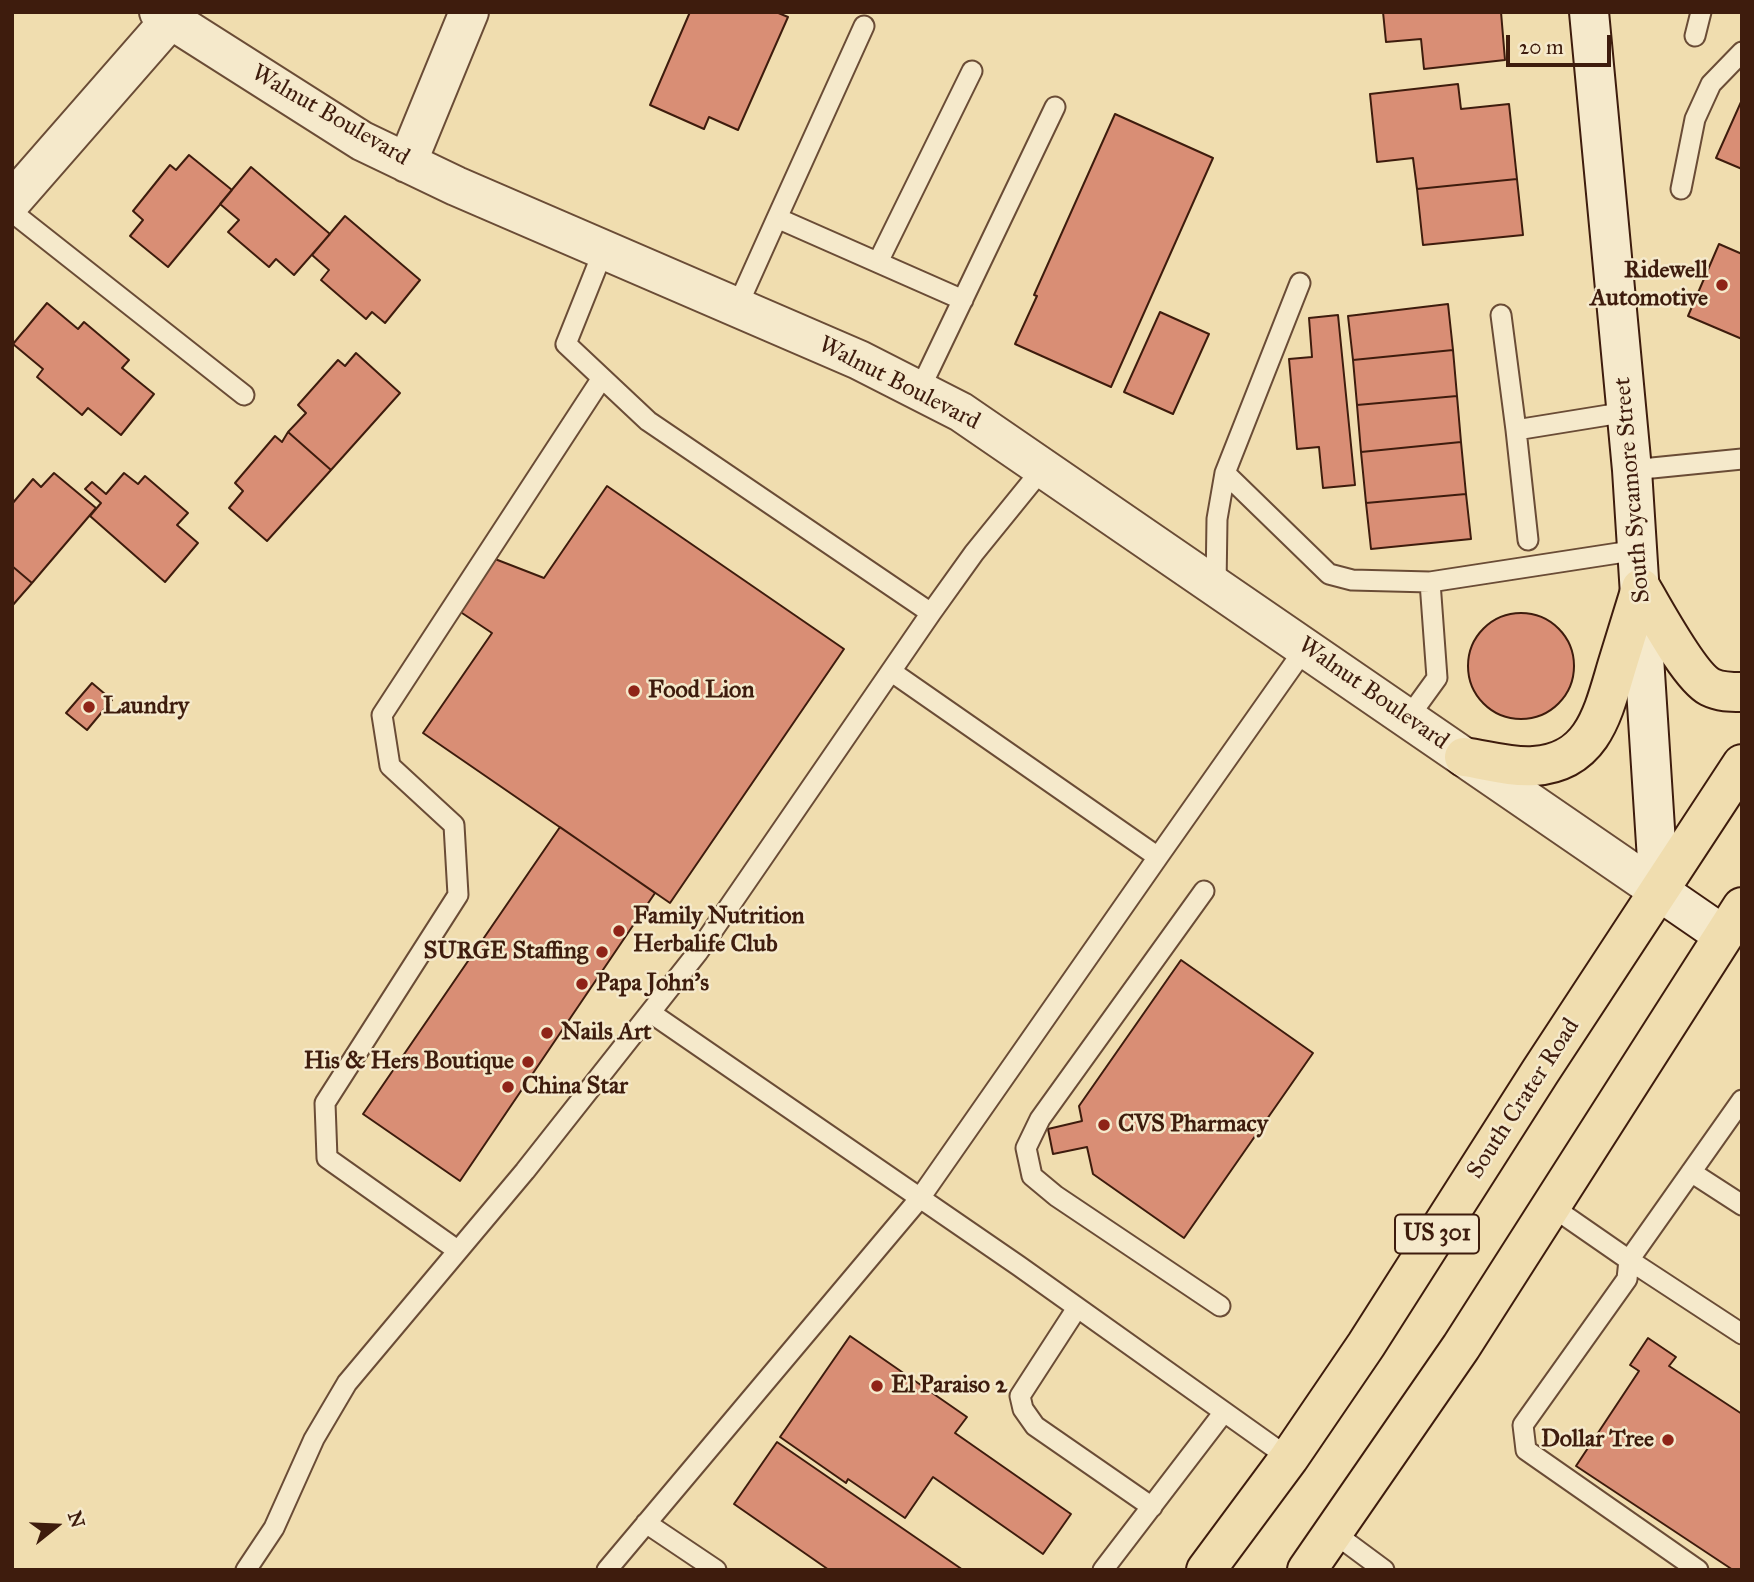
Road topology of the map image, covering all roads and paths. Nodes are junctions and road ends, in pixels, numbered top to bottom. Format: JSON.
{"nodes":[{"id":1,"x":469,"y":12,"type":"edge"},
{"id":2,"x":1589,"y":12,"type":"edge"},
{"id":3,"x":1701,"y":12,"type":"edge"},
{"id":4,"x":165,"y":16,"type":"edge"},
{"id":5,"x":864,"y":26,"type":"dead end"},
{"id":6,"x":1695,"y":36,"type":"dead end"},
{"id":7,"x":1742,"y":52,"type":"edge"},
{"id":8,"x":972,"y":71,"type":"dead end"},
{"id":9,"x":1055,"y":107,"type":"dead end"},
{"id":10,"x":407,"y":163,"type":"junction"},
{"id":11,"x":1681,"y":189,"type":"dead end"},
{"id":12,"x":12,"y":201,"type":"edge"},
{"id":13,"x":12,"y":212,"type":"edge"},
{"id":14,"x":777,"y":218,"type":"junction"},
{"id":15,"x":604,"y":249,"type":"junction"},
{"id":16,"x":878,"y":262,"type":"junction"},
{"id":17,"x":1300,"y":283,"type":"dead end"},
{"id":18,"x":963,"y":300,"type":"junction"},
{"id":19,"x":737,"y":307,"type":"junction"},
{"id":20,"x":1501,"y":315,"type":"dead end"},
{"id":21,"x":602,"y":378,"type":"junction"},
{"id":22,"x":919,"y":391,"type":"junction"},
{"id":23,"x":244,"y":395,"type":"dead end"},
{"id":24,"x":1627,"y":412,"type":"junction"},
{"id":25,"x":1516,"y":430,"type":"junction"},
{"id":26,"x":1742,"y":460,"type":"edge"},
{"id":27,"x":1044,"y":468,"type":"junction"},
{"id":28,"x":1632,"y":470,"type":"junction"},
{"id":29,"x":1225,"y":473,"type":"junction"},
{"id":30,"x":1528,"y":540,"type":"dead end"},
{"id":31,"x":1638,"y":550,"type":"junction"},
{"id":32,"x":1430,"y":582,"type":"junction"},
{"id":33,"x":1216,"y":587,"type":"junction"},
{"id":34,"x":1641,"y":588,"type":"junction"},
{"id":35,"x":931,"y":613,"type":"junction"},
{"id":36,"x":1306,"y":648,"type":"junction"},
{"id":37,"x":891,"y":672,"type":"junction"},
{"id":38,"x":1742,"y":692,"type":"edge"},
{"id":39,"x":1408,"y":718,"type":"junction"},
{"id":40,"x":1464,"y":757,"type":"junction"},
{"id":41,"x":1742,"y":764,"type":"edge"},
{"id":42,"x":1158,"y":857,"type":"junction"},
{"id":43,"x":1204,"y":891,"type":"dead end"},
{"id":44,"x":1659,"y":891,"type":"junction"},
{"id":45,"x":1736,"y":930,"type":"edge"},
{"id":46,"x":651,"y":1013,"type":"junction"},
{"id":47,"x":1742,"y":1100,"type":"edge"},
{"id":48,"x":1691,"y":1172,"type":"junction"},
{"id":49,"x":920,"y":1198,"type":"junction"},
{"id":50,"x":1742,"y":1205,"type":"edge"},
{"id":51,"x":1551,"y":1206,"type":"junction"},
{"id":52,"x":457,"y":1250,"type":"junction"},
{"id":53,"x":1629,"y":1260,"type":"junction"},
{"id":54,"x":1220,"y":1306,"type":"dead end"},
{"id":55,"x":1077,"y":1308,"type":"junction"},
{"id":56,"x":1742,"y":1334,"type":"edge"},
{"id":57,"x":1224,"y":1412,"type":"junction"},
{"id":58,"x":1289,"y":1458,"type":"junction"},
{"id":59,"x":1152,"y":1507,"type":"junction"},
{"id":60,"x":646,"y":1523,"type":"junction"},
{"id":61,"x":1334,"y":1533,"type":"junction"},
{"id":62,"x":246,"y":1570,"type":"edge"},
{"id":63,"x":607,"y":1570,"type":"edge"},
{"id":64,"x":716,"y":1570,"type":"edge"},
{"id":65,"x":1104,"y":1570,"type":"edge"},
{"id":66,"x":1206,"y":1570,"type":"edge"},
{"id":67,"x":1307,"y":1570,"type":"edge"},
{"id":68,"x":1384,"y":1570,"type":"edge"},
{"id":69,"x":1698,"y":1570,"type":"edge"}],
"edges":[{"from":1,"to":10,"type":"street"},
{"from":2,"to":24,"type":"street","name":"South Sycamore Street"},
{"from":3,"to":6,"type":"lane"},
{"from":4,"to":10,"type":"street","name":"Walnut Boulevard"},
{"from":4,"to":12,"type":"street"},
{"from":5,"to":14,"type":"lane"},
{"from":7,"to":11,"type":"lane"},
{"from":8,"to":16,"type":"lane"},
{"from":9,"to":18,"type":"lane"},
{"from":10,"to":15,"type":"street","name":"Walnut Boulevard"},
{"from":13,"to":23,"type":"lane"},
{"from":14,"to":16,"type":"lane"},
{"from":14,"to":19,"type":"lane"},
{"from":15,"to":19,"type":"street","name":"Walnut Boulevard"},
{"from":15,"to":21,"type":"lane"},
{"from":16,"to":18,"type":"lane"},
{"from":17,"to":29,"type":"lane"},
{"from":18,"to":22,"type":"lane"},
{"from":19,"to":22,"type":"street","name":"Walnut Boulevard"},
{"from":20,"to":25,"type":"lane"},
{"from":21,"to":35,"type":"lane"},
{"from":21,"to":52,"type":"lane"},
{"from":22,"to":27,"type":"street","name":"Walnut Boulevard"},
{"from":24,"to":25,"type":"lane"},
{"from":24,"to":28,"type":"street","name":"South Sycamore Street"},
{"from":25,"to":30,"type":"lane"},
{"from":26,"to":28,"type":"lane"},
{"from":27,"to":33,"type":"street","name":"Walnut Boulevard"},
{"from":27,"to":35,"type":"lane"},
{"from":28,"to":31,"type":"street","name":"South Sycamore Street"},
{"from":29,"to":32,"type":"lane"},
{"from":29,"to":33,"type":"lane"},
{"from":31,"to":32,"type":"lane"},
{"from":31,"to":34,"type":"street","name":"South Sycamore Street"},
{"from":32,"to":39,"type":"lane"},
{"from":33,"to":36,"type":"street","name":"Walnut Boulevard"},
{"from":34,"to":38,"type":"main road"},
{"from":34,"to":40,"type":"main road"},
{"from":34,"to":44,"type":"street","name":"South Sycamore Street"},
{"from":35,"to":37,"type":"lane"},
{"from":36,"to":39,"type":"street","name":"Walnut Boulevard"},
{"from":36,"to":42,"type":"lane"},
{"from":37,"to":42,"type":"lane"},
{"from":37,"to":46,"type":"lane"},
{"from":39,"to":40,"type":"street","name":"Walnut Boulevard"},
{"from":40,"to":44,"type":"street","name":"Walnut Boulevard"},
{"from":41,"to":44,"type":"main road","name":"South Crater Road","number":"US 301"},
{"from":42,"to":49,"type":"lane"},
{"from":43,"to":54,"type":"lane"},
{"from":44,"to":45,"type":"street"},
{"from":44,"to":58,"type":"main road","name":"South Crater Road","number":"US 301"},
{"from":45,"to":51,"type":"main road","number":"US 301"},
{"from":46,"to":49,"type":"lane"},
{"from":46,"to":52,"type":"lane"},
{"from":47,"to":48,"type":"lane"},
{"from":48,"to":50,"type":"lane"},
{"from":48,"to":53,"type":"lane"},
{"from":49,"to":55,"type":"lane"},
{"from":49,"to":60,"type":"lane"},
{"from":51,"to":53,"type":"lane"},
{"from":51,"to":61,"type":"main road","number":"US 301"},
{"from":52,"to":62,"type":"lane"},
{"from":53,"to":56,"type":"lane"},
{"from":53,"to":69,"type":"lane"},
{"from":55,"to":57,"type":"lane"},
{"from":55,"to":59,"type":"lane"},
{"from":57,"to":58,"type":"lane"},
{"from":57,"to":59,"type":"lane"},
{"from":58,"to":66,"type":"main road","name":"South Crater Road","number":"US 301"},
{"from":59,"to":65,"type":"lane"},
{"from":60,"to":63,"type":"lane"},
{"from":60,"to":64,"type":"lane"},
{"from":61,"to":67,"type":"main road","number":"US 301"},
{"from":61,"to":68,"type":"lane"}]}
